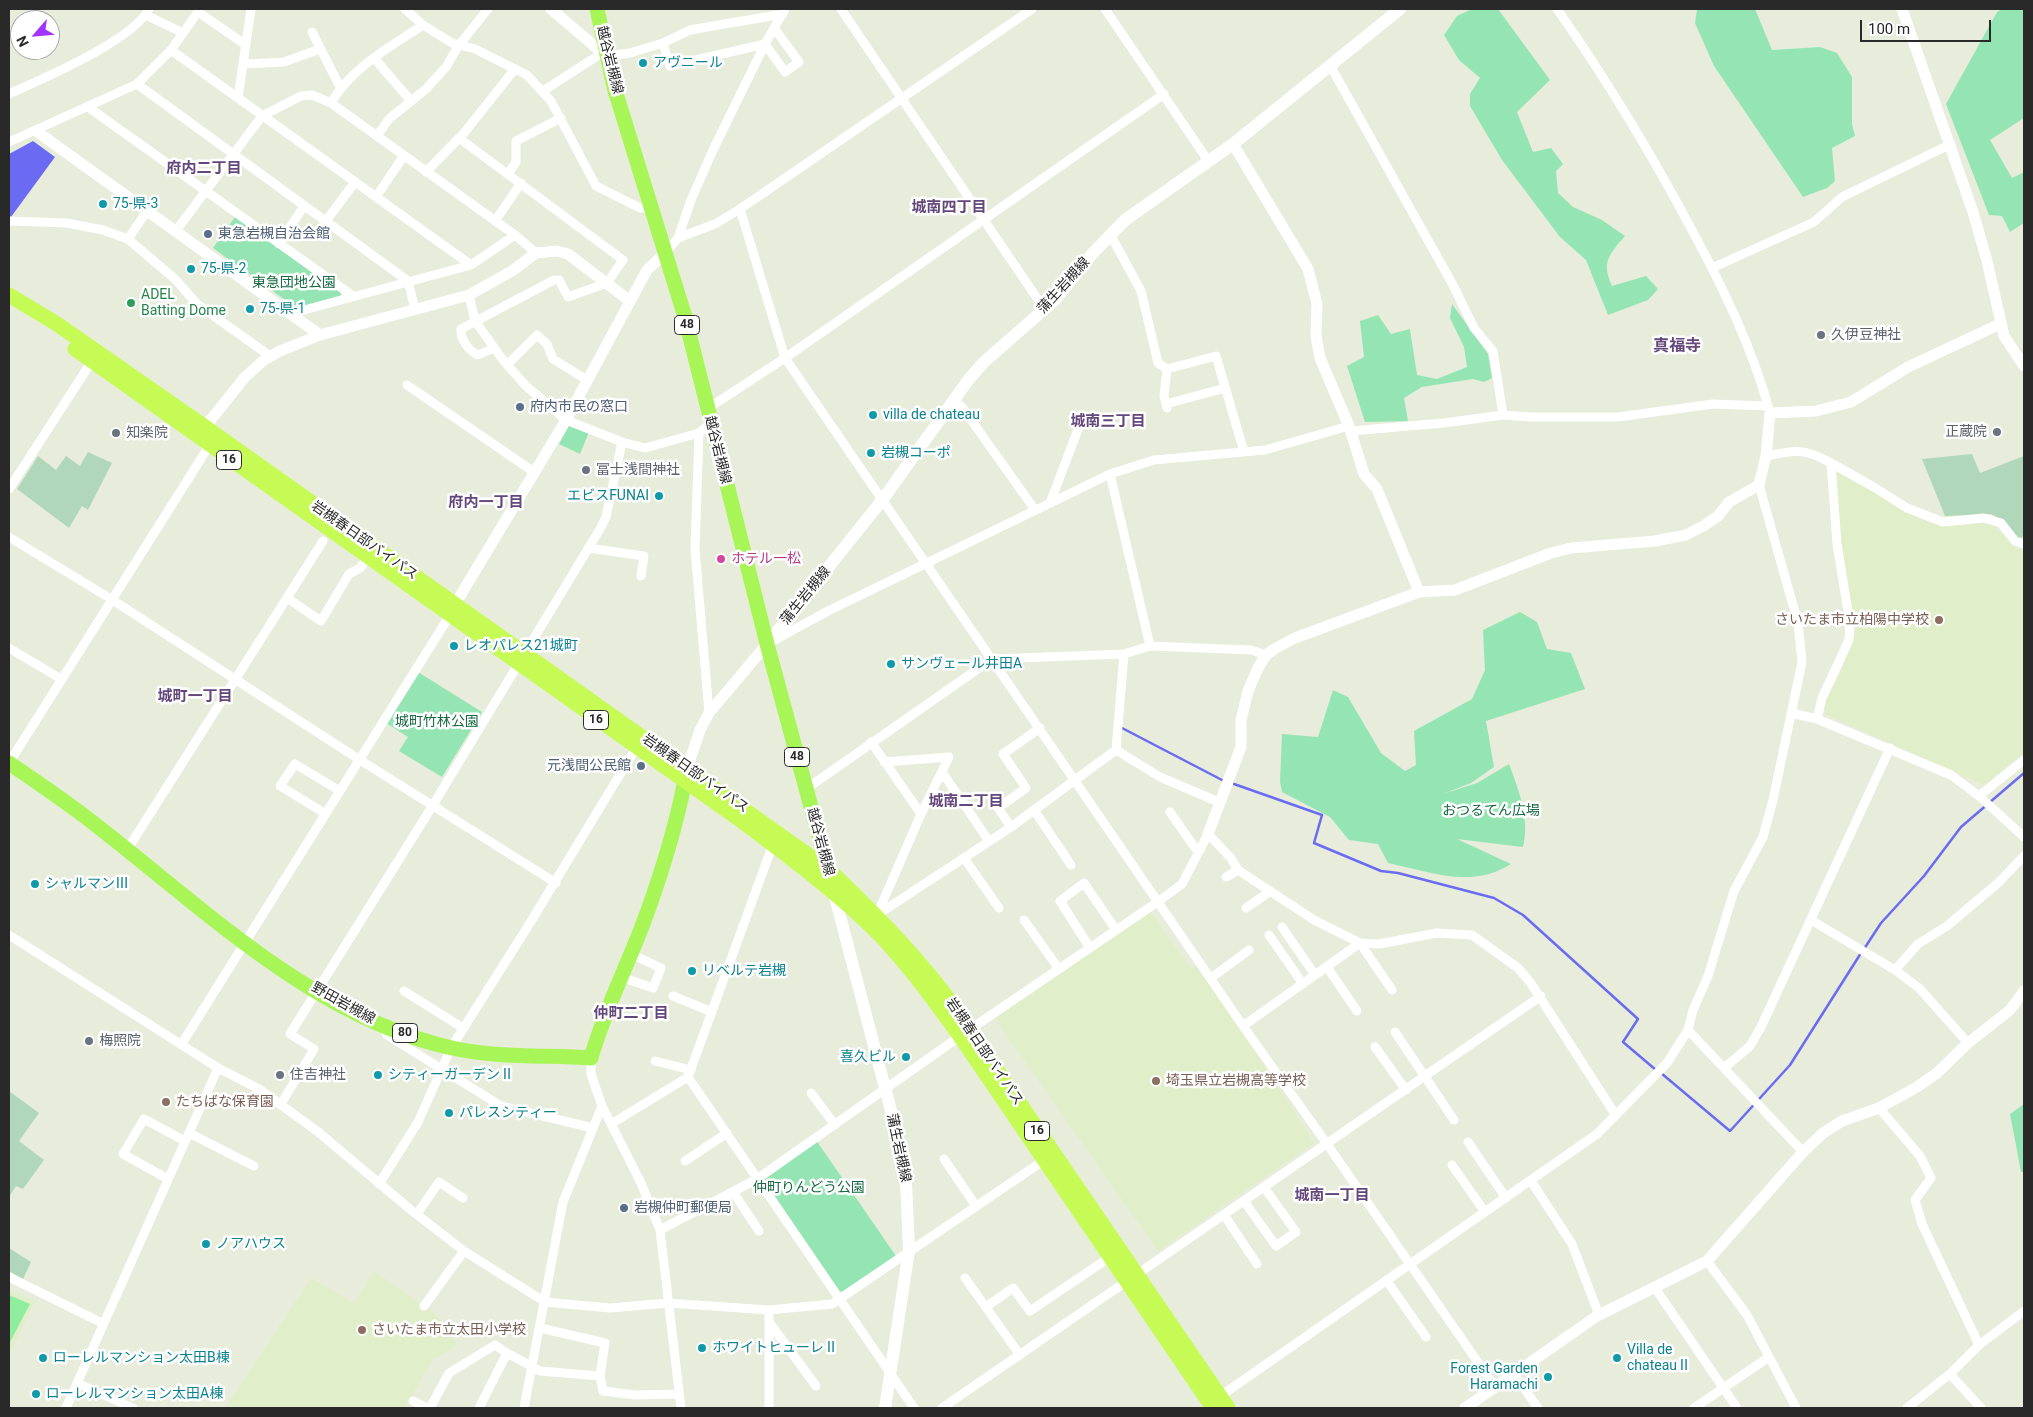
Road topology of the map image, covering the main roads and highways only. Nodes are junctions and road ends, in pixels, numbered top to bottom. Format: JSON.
{"nodes":[{"id":1,"x":597,"y":9,"type":"edge"},
{"id":2,"x":1399,"y":9,"type":"edge"},
{"id":3,"x":9,"y":295,"type":"edge"},
{"id":4,"x":9,"y":307,"type":"edge"},
{"id":5,"x":452,"y":610,"type":"junction"},
{"id":6,"x":767,"y":644,"type":"junction"},
{"id":7,"x":521,"y":659,"type":"junction"},
{"id":8,"x":9,"y":763,"type":"edge"},
{"id":9,"x":686,"y":775,"type":"junction"},
{"id":10,"x":828,"y":870,"type":"junction"},
{"id":11,"x":834,"y":893,"type":"junction"},
{"id":12,"x":965,"y":1033,"type":"junction"},
{"id":13,"x":1131,"y":1278,"type":"junction"},
{"id":14,"x":1214,"y":1405,"type":"edge"},
{"id":15,"x":885,"y":1408,"type":"edge"}],
"edges":[{"from":1,"to":6,"type":"main road","name":"越谷岩槻線","number":"48"},
{"from":2,"to":6,"type":"main road","name":"蒲生岩槻線"},
{"from":3,"to":5,"type":"highway","name":"岩槻春日部バイパス","number":"16"},
{"from":4,"to":5,"type":"highway","name":"岩槻春日部バイパス","number":"16"},
{"from":5,"to":7,"type":"highway","name":"岩槻春日部バイパス","number":"16"},
{"from":6,"to":10,"type":"main road","name":"越谷岩槻線","number":"48"},
{"from":7,"to":9,"type":"highway","name":"岩槻春日部バイパス","number":"16"},
{"from":7,"to":9,"type":"highway","name":"岩槻春日部バイパス","number":"16"},
{"from":8,"to":9,"type":"main road","name":"野田岩槻線","number":"80"},
{"from":9,"to":10,"type":"highway","name":"岩槻春日部バイパス","number":"16"},
{"from":9,"to":11,"type":"highway","name":"岩槻春日部バイパス","number":"16"},
{"from":10,"to":11,"type":"main road","name":"越谷岩槻線","number":"48"},
{"from":10,"to":12,"type":"highway","name":"岩槻春日部バイパス","number":"16"},
{"from":11,"to":12,"type":"highway","name":"岩槻春日部バイパス","number":"16"},
{"from":11,"to":15,"type":"main road","name":"蒲生岩槻線"},
{"from":12,"to":13,"type":"highway","name":"岩槻春日部バイパス","number":"16"},
{"from":12,"to":13,"type":"highway","name":"岩槻春日部バイパス","number":"16"},
{"from":13,"to":14,"type":"highway","name":"岩槻春日部バイパス","number":"16"}]}
